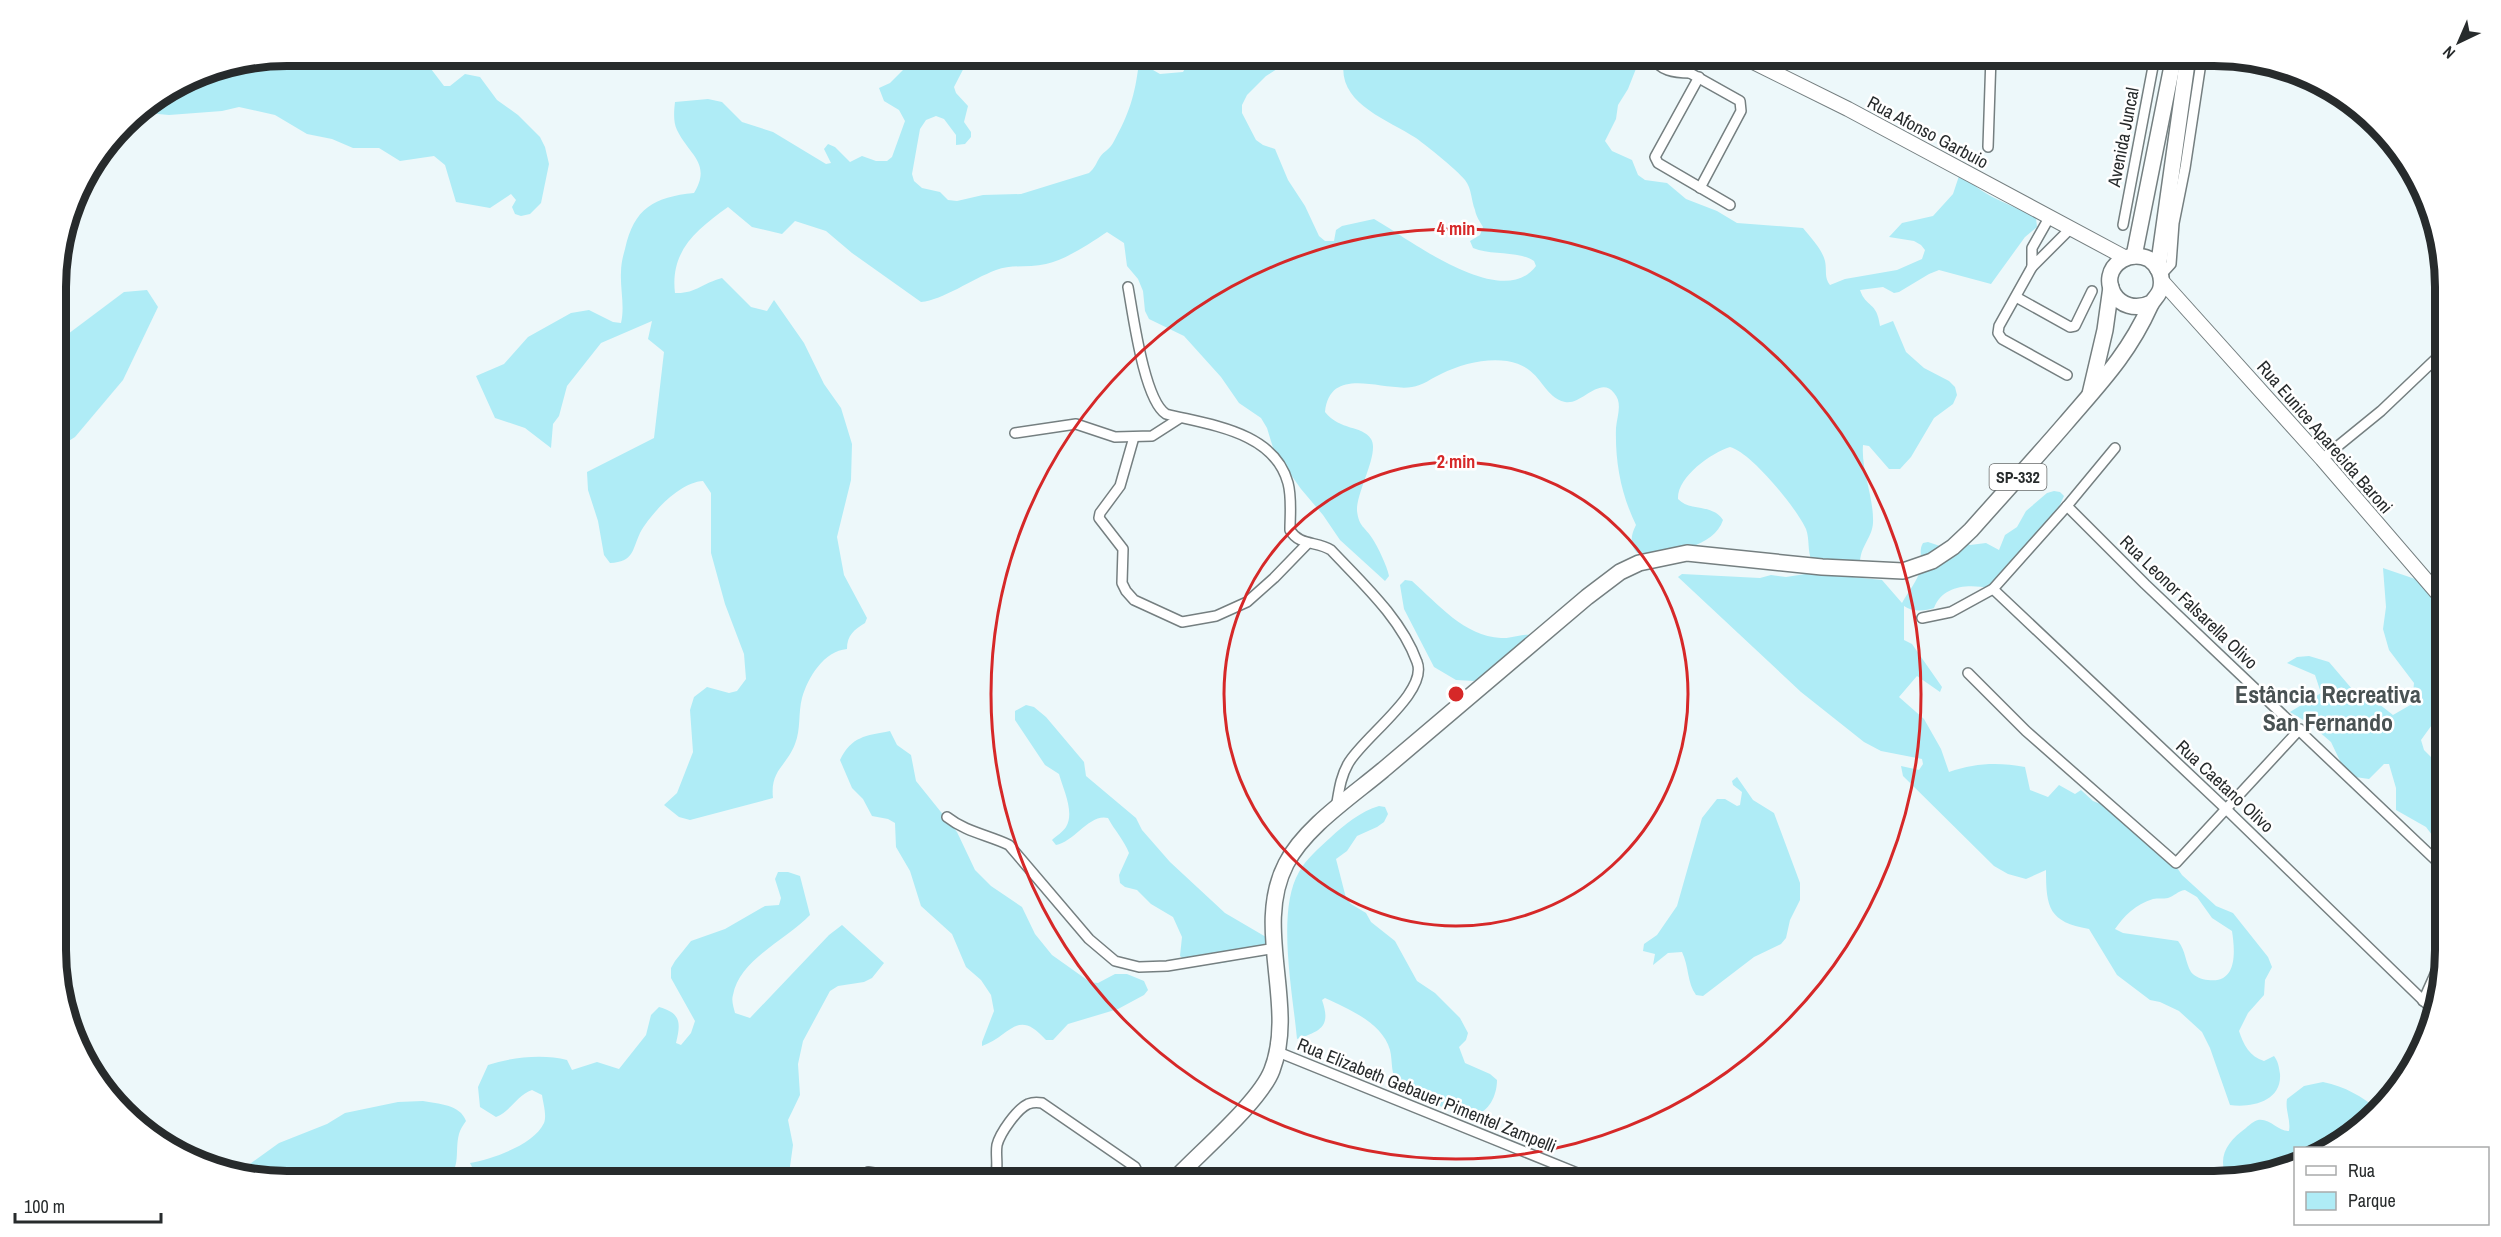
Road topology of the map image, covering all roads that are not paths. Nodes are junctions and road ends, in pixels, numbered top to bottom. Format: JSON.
{"nodes":[{"id":1,"x":1660,"y":66,"type":"edge"},
{"id":2,"x":1682,"y":66,"type":"edge"},
{"id":3,"x":1761,"y":66,"type":"edge"},
{"id":4,"x":1774,"y":66,"type":"edge"},
{"id":5,"x":1991,"y":66,"type":"edge"},
{"id":6,"x":2153,"y":66,"type":"edge"},
{"id":7,"x":2172,"y":66,"type":"edge"},
{"id":8,"x":2187,"y":66,"type":"edge"},
{"id":9,"x":2201,"y":66,"type":"edge"},
{"id":10,"x":1771,"y":71,"type":"junction"},
{"id":11,"x":1694,"y":75,"type":"junction"},
{"id":12,"x":1988,"y":147,"type":"dead end"},
{"id":13,"x":1700,"y":188,"type":"junction"},
{"id":14,"x":1730,"y":205,"type":"dead end"},
{"id":15,"x":2049,"y":218,"type":"junction"},
{"id":16,"x":2123,"y":225,"type":"dead end"},
{"id":17,"x":2070,"y":229,"type":"junction"},
{"id":18,"x":2124,"y":261,"type":"junction"},
{"id":19,"x":2032,"y":267,"type":"junction"},
{"id":20,"x":2158,"y":284,"type":"junction"},
{"id":21,"x":1128,"y":287,"type":"dead end"},
{"id":22,"x":2111,"y":287,"type":"junction"},
{"id":23,"x":2092,"y":291,"type":"dead end"},
{"id":24,"x":2016,"y":297,"type":"junction"},
{"id":25,"x":2435,"y":360,"type":"edge"},
{"id":26,"x":2067,"y":375,"type":"dead end"},
{"id":27,"x":2089,"y":397,"type":"junction"},
{"id":28,"x":1180,"y":417,"type":"junction"},
{"id":29,"x":1016,"y":433,"type":"dead end"},
{"id":30,"x":1134,"y":437,"type":"junction"},
{"id":31,"x":2115,"y":448,"type":"dead end"},
{"id":32,"x":2322,"y":459,"type":"junction"},
{"id":33,"x":2067,"y":506,"type":"junction"},
{"id":34,"x":1308,"y":543,"type":"junction"},
{"id":35,"x":1993,"y":589,"type":"junction"},
{"id":36,"x":2435,"y":590,"type":"edge"},
{"id":37,"x":1922,"y":618,"type":"dead end"},
{"id":38,"x":1968,"y":674,"type":"dead end"},
{"id":39,"x":2300,"y":729,"type":"junction"},
{"id":40,"x":2226,"y":808,"type":"junction"},
{"id":41,"x":1336,"y":810,"type":"junction"},
{"id":42,"x":947,"y":817,"type":"dead end"},
{"id":43,"x":2435,"y":859,"type":"edge"},
{"id":44,"x":1276,"y":948,"type":"junction"},
{"id":45,"x":2433,"y":979,"type":"edge"},
{"id":46,"x":2423,"y":1002,"type":"junction"},
{"id":47,"x":2427,"y":1005,"type":"edge"},
{"id":48,"x":1278,"y":1052,"type":"junction"},
{"id":49,"x":997,"y":1171,"type":"edge"},
{"id":50,"x":1137,"y":1171,"type":"edge"},
{"id":51,"x":1183,"y":1171,"type":"edge"},
{"id":52,"x":1572,"y":1171,"type":"edge"}],
"edges":[{"from":1,"to":11,"type":"street"},
{"from":2,"to":11,"type":"street"},
{"from":3,"to":10,"type":"street","name":"Rua Afonso Garbuio"},
{"from":4,"to":10,"type":"street"},
{"from":5,"to":12,"type":"street"},
{"from":6,"to":16,"type":"street","name":"Avenida Juncal"},
{"from":7,"to":18,"type":"main road"},
{"from":8,"to":20,"type":"main road","number":"SP-332"},
{"from":9,"to":20,"type":"street"},
{"from":10,"to":15,"type":"street","name":"Rua Afonso Garbuio"},
{"from":11,"to":13,"type":"street"},
{"from":11,"to":13,"type":"street"},
{"from":13,"to":14,"type":"street"},
{"from":15,"to":17,"type":"street","name":"Rua Afonso Garbuio"},
{"from":15,"to":19,"type":"street"},
{"from":17,"to":18,"type":"street","name":"Rua Afonso Garbuio"},
{"from":17,"to":19,"type":"street"},
{"from":18,"to":20,"type":"main road"},
{"from":18,"to":22,"type":"main road"},
{"from":19,"to":24,"type":"street"},
{"from":20,"to":22,"type":"main road"},
{"from":20,"to":27,"type":"main road","number":"SP-332"},
{"from":20,"to":32,"type":"street","name":"Rua Eunice Aparecida Baroni"},
{"from":21,"to":28,"type":"street"},
{"from":22,"to":27,"type":"main road","number":"SP-332"},
{"from":23,"to":24,"type":"street"},
{"from":24,"to":26,"type":"street"},
{"from":25,"to":32,"type":"street"},
{"from":27,"to":41,"type":"main road","number":"SP-332"},
{"from":28,"to":30,"type":"street"},
{"from":28,"to":34,"type":"street"},
{"from":29,"to":30,"type":"street"},
{"from":30,"to":34,"type":"street"},
{"from":31,"to":33,"type":"street"},
{"from":32,"to":36,"type":"street","name":"Rua Eunice Aparecida Baroni"},
{"from":33,"to":35,"type":"street"},
{"from":33,"to":39,"type":"street","name":"Rua Leonor Falsarella Olivo"},
{"from":34,"to":41,"type":"street"},
{"from":35,"to":37,"type":"street"},
{"from":35,"to":40,"type":"street","name":"Rua Caetano Olivo"},
{"from":38,"to":40,"type":"street"},
{"from":39,"to":40,"type":"street"},
{"from":39,"to":43,"type":"street","name":"Rua Leonor Falsarella Olivo"},
{"from":40,"to":46,"type":"street","name":"Rua Caetano Olivo"},
{"from":41,"to":44,"type":"main road","number":"SP-332"},
{"from":42,"to":44,"type":"street"},
{"from":44,"to":48,"type":"main road","number":"SP-332"},
{"from":45,"to":46,"type":"street"},
{"from":46,"to":47,"type":"street","name":"Rua Caetano Olivo"},
{"from":48,"to":51,"type":"main road","number":"SP-332"},
{"from":48,"to":52,"type":"street","name":"Rua Elizabeth Gebauer Pimentel Zampelli"},
{"from":49,"to":50,"type":"street"}]}
